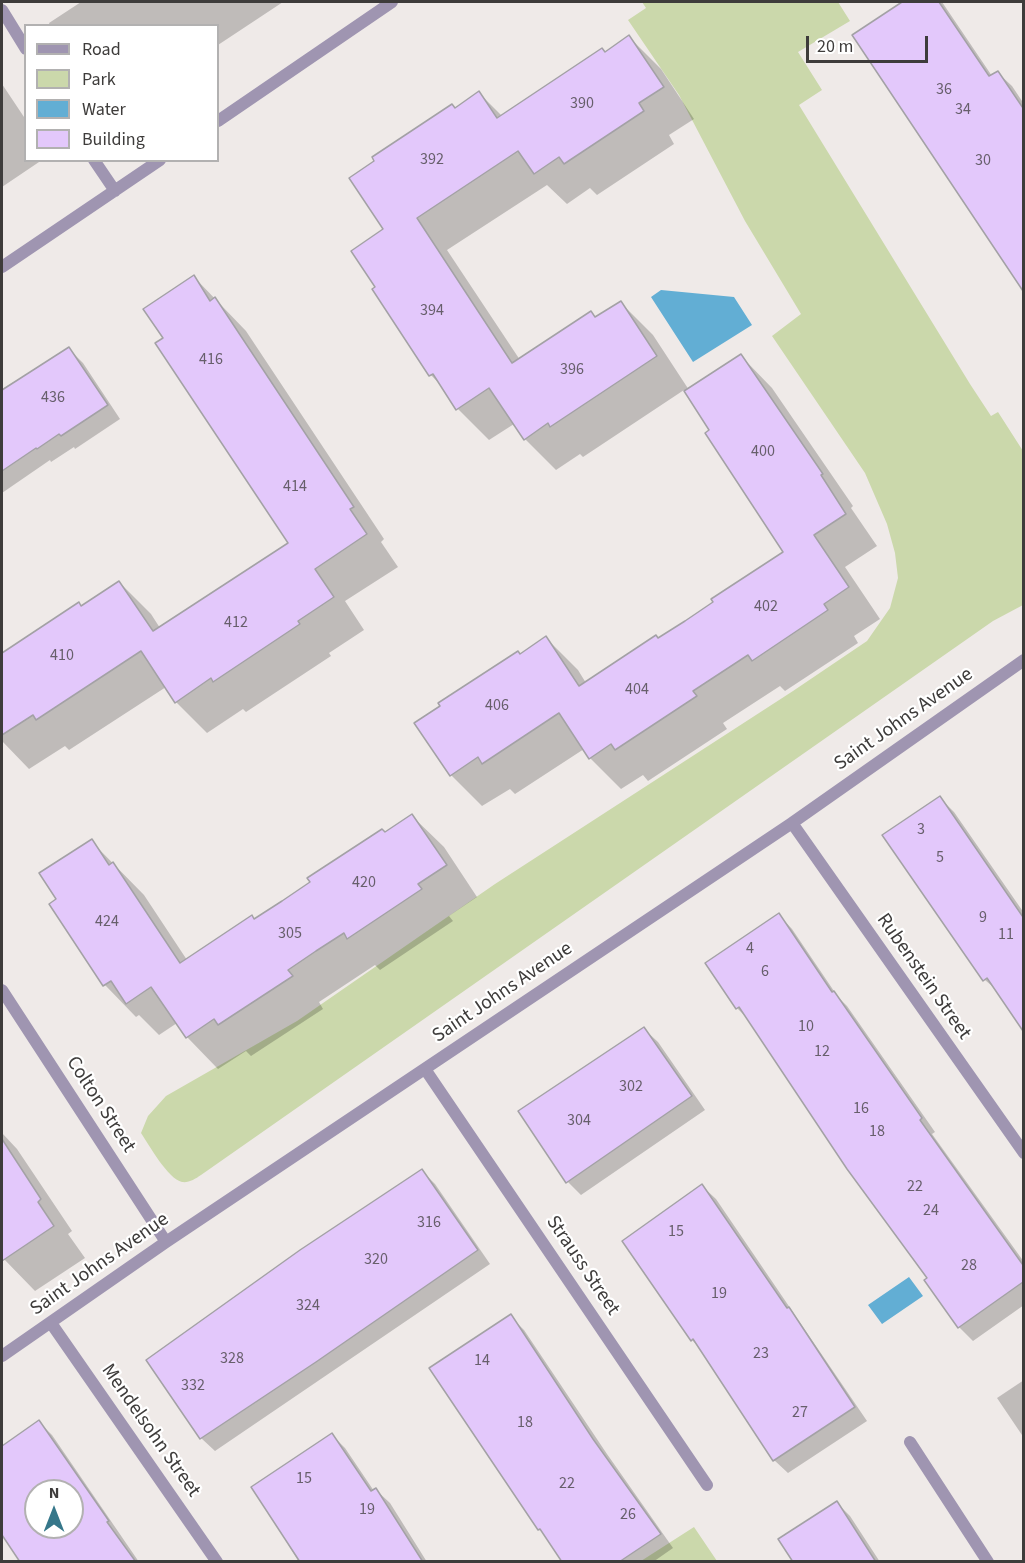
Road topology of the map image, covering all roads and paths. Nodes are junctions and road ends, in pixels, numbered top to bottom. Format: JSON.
{"nodes":[{"id":1,"x":392,"y":2,"type":"edge"},
{"id":2,"x":2,"y":10,"type":"edge"},
{"id":3,"x":24,"y":46,"type":"edge"},
{"id":4,"x":219,"y":120,"type":"edge"},
{"id":5,"x":95,"y":162,"type":"edge"},
{"id":6,"x":157,"y":162,"type":"edge"},
{"id":7,"x":115,"y":191,"type":"junction"},
{"id":8,"x":2,"y":267,"type":"edge"},
{"id":9,"x":1023,"y":660,"type":"edge"},
{"id":10,"x":792,"y":823,"type":"junction"},
{"id":11,"x":2,"y":990,"type":"edge"},
{"id":12,"x":425,"y":1069,"type":"junction"},
{"id":13,"x":1023,"y":1153,"type":"edge"},
{"id":14,"x":166,"y":1242,"type":"junction"},
{"id":15,"x":51,"y":1323,"type":"junction"},
{"id":16,"x":2,"y":1356,"type":"edge"},
{"id":17,"x":910,"y":1442,"type":"dead end"},
{"id":18,"x":707,"y":1485,"type":"dead end"},
{"id":19,"x":217,"y":1562,"type":"edge"},
{"id":20,"x":988,"y":1562,"type":"edge"}],
"edges":[{"from":1,"to":4,"type":"street"},
{"from":2,"to":3,"type":"street"},
{"from":5,"to":7,"type":"street"},
{"from":6,"to":7,"type":"street"},
{"from":7,"to":8,"type":"street"},
{"from":9,"to":10,"type":"street","name":"Saint Johns Avenue"},
{"from":10,"to":12,"type":"street","name":"Saint Johns Avenue"},
{"from":10,"to":13,"type":"street","name":"Rubenstein Street"},
{"from":11,"to":14,"type":"street","name":"Colton Street"},
{"from":12,"to":14,"type":"street","name":"Saint Johns Avenue"},
{"from":12,"to":18,"type":"street","name":"Strauss Street"},
{"from":14,"to":15,"type":"street","name":"Saint Johns Avenue"},
{"from":15,"to":16,"type":"street","name":"Saint Johns Avenue"},
{"from":15,"to":19,"type":"street","name":"Mendelsohn Street"},
{"from":17,"to":20,"type":"street"}]}
